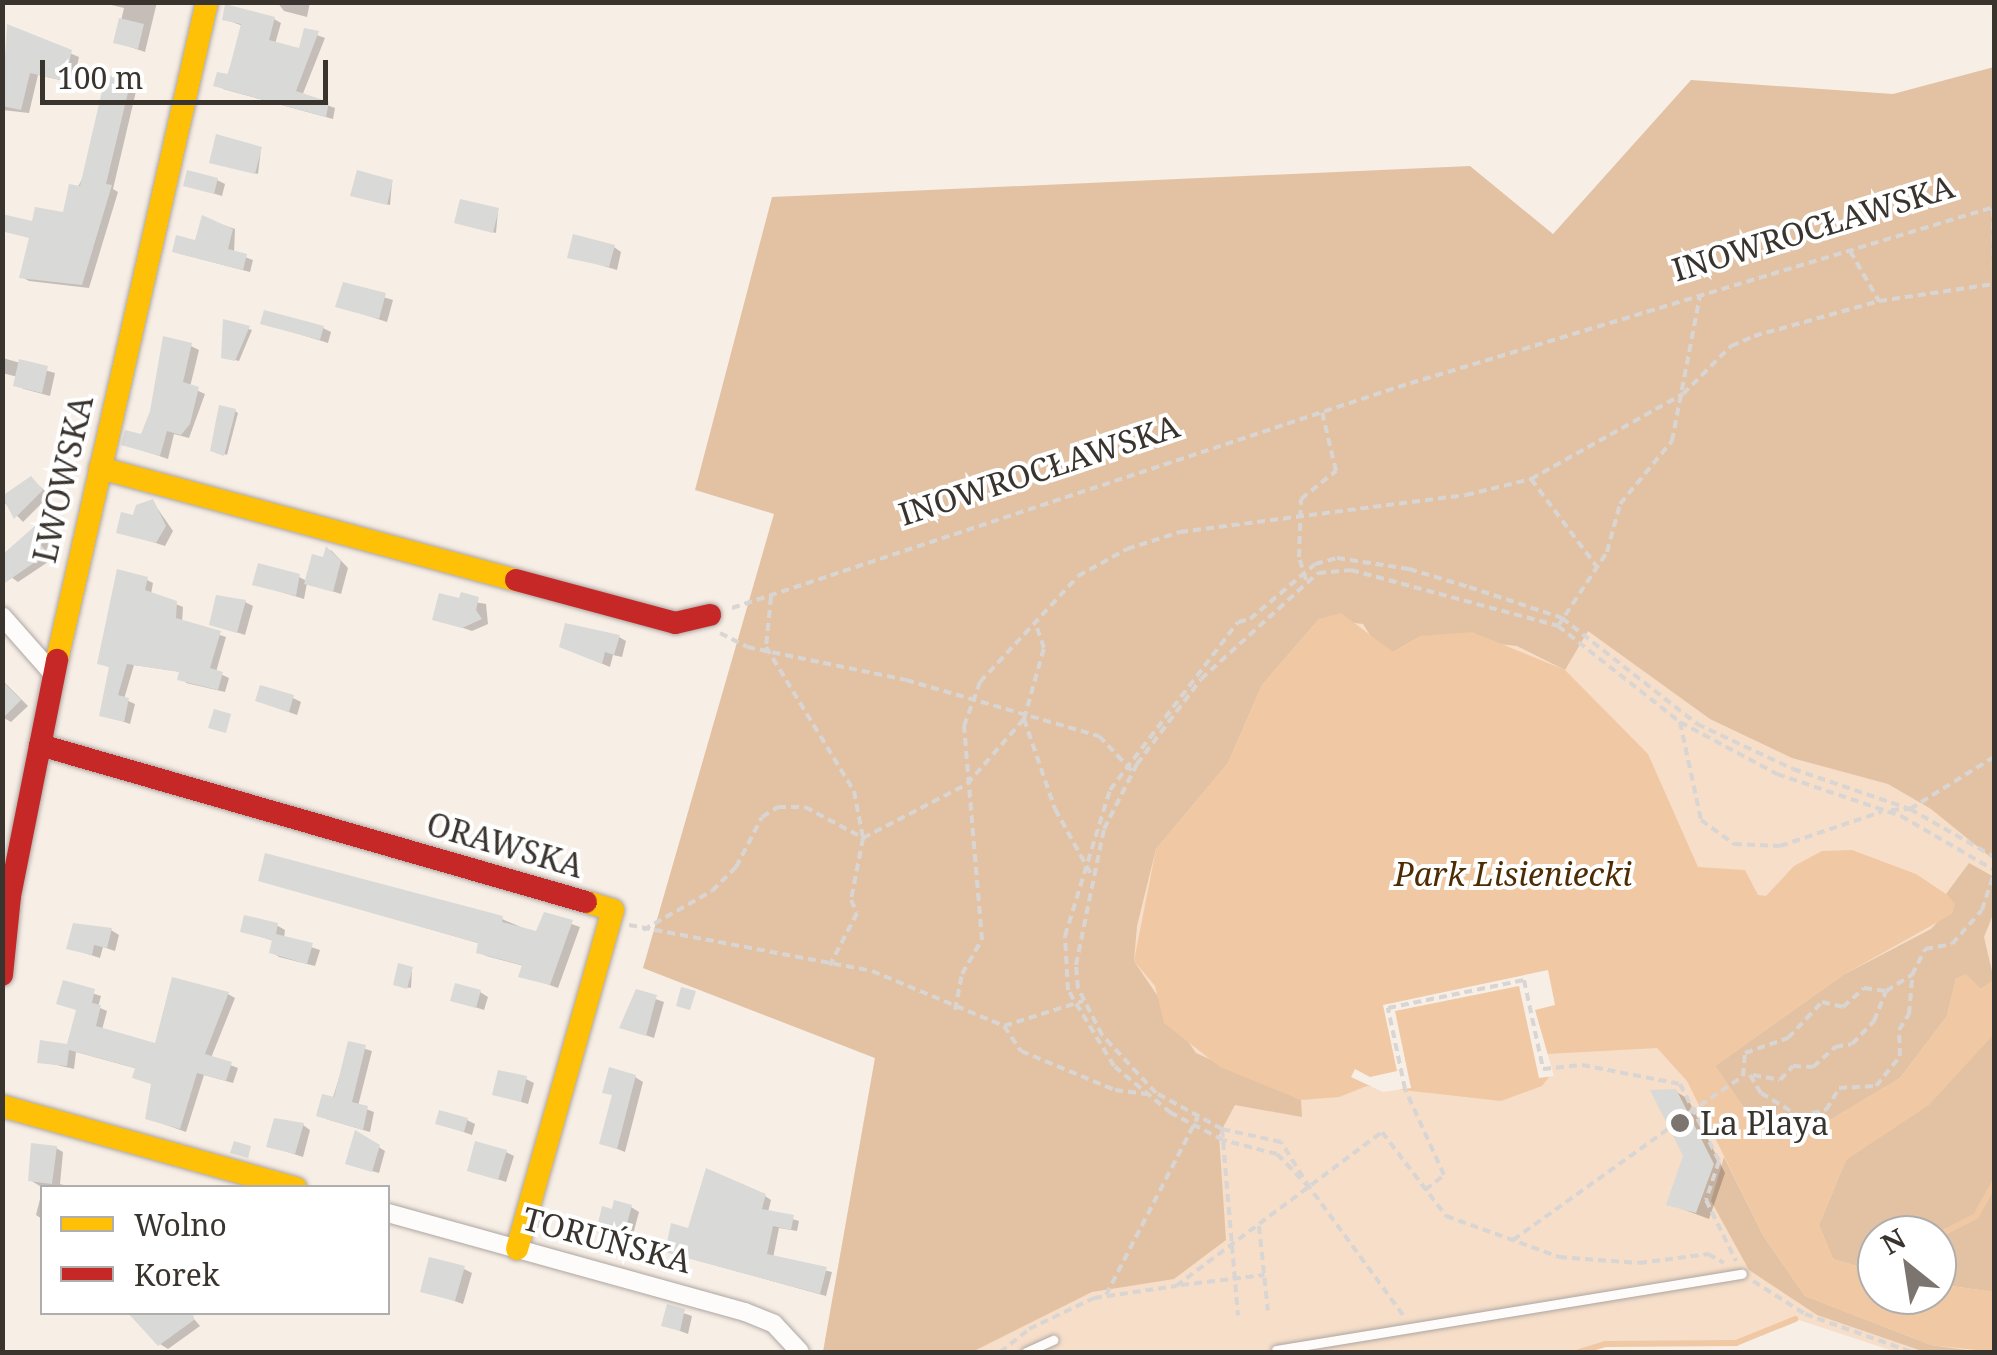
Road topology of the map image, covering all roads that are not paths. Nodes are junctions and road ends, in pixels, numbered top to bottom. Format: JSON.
{"nodes":[{"id":1,"x":207,"y":2,"type":"edge"},
{"id":2,"x":100,"y":468,"type":"junction"},
{"id":3,"x":710,"y":614,"type":"road end"},
{"id":4,"x":2,"y":616,"type":"edge"},
{"id":5,"x":54,"y":675,"type":"junction"},
{"id":6,"x":40,"y":745,"type":"junction"},
{"id":7,"x":6,"y":895,"type":"edge"},
{"id":8,"x":2,"y":975,"type":"edge"},
{"id":9,"x":2,"y":1106,"type":"edge"},
{"id":10,"x":285,"y":1185,"type":"edge"},
{"id":11,"x":390,"y":1214,"type":"edge"},
{"id":12,"x":518,"y":1249,"type":"junction"},
{"id":13,"x":1742,"y":1274,"type":"road end"},
{"id":14,"x":1054,"y":1340,"type":"dead end"},
{"id":15,"x":1276,"y":1350,"type":"edge"},
{"id":16,"x":799,"y":1351,"type":"edge"},
{"id":17,"x":1026,"y":1352,"type":"edge"}],
"edges":[{"from":1,"to":2,"type":"street","name":"LWOWSKA"},
{"from":2,"to":3,"type":"street"},
{"from":2,"to":5,"type":"street","name":"LWOWSKA"},
{"from":4,"to":5,"type":"street"},
{"from":5,"to":6,"type":"street","name":"LWOWSKA"},
{"from":6,"to":7,"type":"street","name":"LWOWSKA"},
{"from":6,"to":12,"type":"street","name":"ORAWSKA"},
{"from":7,"to":8,"type":"street","name":"LWOWSKA"},
{"from":9,"to":10,"type":"street"},
{"from":11,"to":12,"type":"street","name":"TORUŃSKA"},
{"from":12,"to":16,"type":"street","name":"TORUŃSKA"},
{"from":13,"to":15,"type":"lane"},
{"from":14,"to":17,"type":"lane"}]}
